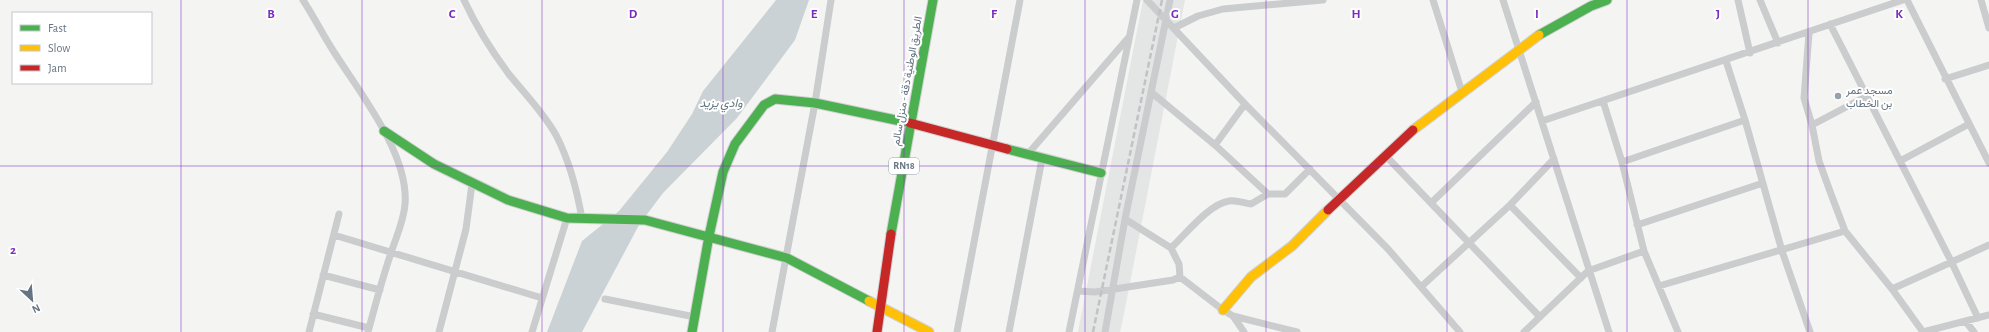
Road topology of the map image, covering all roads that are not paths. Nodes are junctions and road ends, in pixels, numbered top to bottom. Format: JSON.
{"nodes":[{"id":1,"x":303,"y":0,"type":"edge"},
{"id":2,"x":464,"y":0,"type":"edge"},
{"id":3,"x":831,"y":0,"type":"edge"},
{"id":4,"x":933,"y":0,"type":"edge"},
{"id":5,"x":1020,"y":0,"type":"edge"},
{"id":6,"x":1137,"y":0,"type":"edge"},
{"id":7,"x":1147,"y":0,"type":"edge"},
{"id":8,"x":1170,"y":0,"type":"edge"},
{"id":9,"x":1323,"y":0,"type":"edge"},
{"id":10,"x":1433,"y":0,"type":"edge"},
{"id":11,"x":1503,"y":0,"type":"edge"},
{"id":12,"x":1607,"y":0,"type":"edge"},
{"id":13,"x":1738,"y":0,"type":"edge"},
{"id":14,"x":1760,"y":0,"type":"edge"},
{"id":15,"x":1903,"y":0,"type":"edge"},
{"id":16,"x":1906,"y":0,"type":"edge"},
{"id":17,"x":1981,"y":0,"type":"edge"},
{"id":18,"x":1166,"y":19,"type":"junction"},
{"id":19,"x":1830,"y":24,"type":"junction"},
{"id":20,"x":1174,"y":28,"type":"junction"},
{"id":21,"x":1989,"y":28,"type":"edge"},
{"id":22,"x":1809,"y":33,"type":"junction"},
{"id":23,"x":1130,"y":36,"type":"junction"},
{"id":24,"x":1778,"y":43,"type":"junction"},
{"id":25,"x":1519,"y":50,"type":"junction"},
{"id":26,"x":1750,"y":52,"type":"junction"},
{"id":27,"x":1726,"y":60,"type":"junction"},
{"id":28,"x":1989,"y":65,"type":"edge"},
{"id":29,"x":1945,"y":79,"type":"junction"},
{"id":30,"x":1151,"y":92,"type":"junction"},
{"id":31,"x":1462,"y":92,"type":"junction"},
{"id":32,"x":1867,"y":96,"type":"junction"},
{"id":33,"x":1603,"y":101,"type":"junction"},
{"id":34,"x":1536,"y":102,"type":"junction"},
{"id":35,"x":815,"y":103,"type":"junction"},
{"id":36,"x":1245,"y":104,"type":"junction"},
{"id":37,"x":1745,"y":120,"type":"junction"},
{"id":38,"x":1542,"y":121,"type":"junction"},
{"id":39,"x":912,"y":123,"type":"junction"},
{"id":40,"x":1969,"y":124,"type":"junction"},
{"id":41,"x":1812,"y":125,"type":"junction"},
{"id":42,"x":384,"y":131,"type":"junction"},
{"id":43,"x":991,"y":145,"type":"junction"},
{"id":44,"x":1214,"y":145,"type":"junction"},
{"id":45,"x":1987,"y":154,"type":"edge"},
{"id":46,"x":1026,"y":155,"type":"junction"},
{"id":47,"x":1385,"y":155,"type":"junction"},
{"id":48,"x":1042,"y":159,"type":"junction"},
{"id":49,"x":1554,"y":159,"type":"junction"},
{"id":50,"x":1900,"y":161,"type":"junction"},
{"id":51,"x":1622,"y":162,"type":"junction"},
{"id":52,"x":1989,"y":163,"type":"edge"},
{"id":53,"x":1310,"y":169,"type":"junction"},
{"id":54,"x":1101,"y":173,"type":"junction"},
{"id":55,"x":1763,"y":183,"type":"junction"},
{"id":56,"x":472,"y":184,"type":"junction"},
{"id":57,"x":1268,"y":194,"type":"junction"},
{"id":58,"x":1339,"y":199,"type":"junction"},
{"id":59,"x":1431,"y":203,"type":"junction"},
{"id":60,"x":1510,"y":205,"type":"junction"},
{"id":61,"x":339,"y":214,"type":"dead end"},
{"id":62,"x":566,"y":218,"type":"junction"},
{"id":63,"x":582,"y":219,"type":"junction"},
{"id":64,"x":1125,"y":219,"type":"junction"},
{"id":65,"x":1637,"y":225,"type":"junction"},
{"id":66,"x":1845,"y":231,"type":"junction"},
{"id":67,"x":334,"y":235,"type":"junction"},
{"id":68,"x":709,"y":236,"type":"junction"},
{"id":69,"x":1469,"y":243,"type":"junction"},
{"id":70,"x":1989,"y":245,"type":"edge"},
{"id":71,"x":1171,"y":248,"type":"junction"},
{"id":72,"x":1644,"y":251,"type":"junction"},
{"id":73,"x":1782,"y":251,"type":"junction"},
{"id":74,"x":391,"y":253,"type":"junction"},
{"id":75,"x":786,"y":258,"type":"junction"},
{"id":76,"x":1952,"y":261,"type":"junction"},
{"id":77,"x":455,"y":271,"type":"junction"},
{"id":78,"x":1588,"y":271,"type":"junction"},
{"id":79,"x":323,"y":275,"type":"junction"},
{"id":80,"x":1180,"y":277,"type":"junction"},
{"id":81,"x":1581,"y":278,"type":"junction"},
{"id":82,"x":1422,"y":286,"type":"junction"},
{"id":83,"x":1659,"y":286,"type":"junction"},
{"id":84,"x":1112,"y":289,"type":"junction"},
{"id":85,"x":1892,"y":289,"type":"junction"},
{"id":86,"x":380,"y":290,"type":"junction"},
{"id":87,"x":1078,"y":291,"type":"junction"},
{"id":88,"x":542,"y":298,"type":"junction"},
{"id":89,"x":605,"y":299,"type":"dead end"},
{"id":90,"x":880,"y":308,"type":"junction"},
{"id":91,"x":1223,"y":310,"type":"junction"},
{"id":92,"x":313,"y":314,"type":"junction"},
{"id":93,"x":1989,"y":315,"type":"edge"},
{"id":94,"x":1233,"y":316,"type":"junction"},
{"id":95,"x":695,"y":317,"type":"junction"},
{"id":96,"x":1540,"y":317,"type":"junction"},
{"id":97,"x":1978,"y":318,"type":"junction"},
{"id":98,"x":1966,"y":322,"type":"junction"},
{"id":99,"x":369,"y":330,"type":"edge"},
{"id":100,"x":309,"y":332,"type":"edge"},
{"id":101,"x":439,"y":332,"type":"edge"},
{"id":102,"x":532,"y":332,"type":"edge"},
{"id":103,"x":692,"y":332,"type":"edge"},
{"id":104,"x":772,"y":332,"type":"edge"},
{"id":105,"x":876,"y":332,"type":"edge"},
{"id":106,"x":929,"y":332,"type":"edge"},
{"id":107,"x":957,"y":332,"type":"edge"},
{"id":108,"x":1009,"y":332,"type":"edge"},
{"id":109,"x":1069,"y":332,"type":"edge"},
{"id":110,"x":1104,"y":332,"type":"edge"},
{"id":111,"x":1244,"y":332,"type":"edge"},
{"id":112,"x":1297,"y":332,"type":"edge"},
{"id":113,"x":1460,"y":332,"type":"edge"},
{"id":114,"x":1524,"y":332,"type":"edge"},
{"id":115,"x":1609,"y":332,"type":"edge"},
{"id":116,"x":1678,"y":332,"type":"edge"},
{"id":117,"x":1810,"y":332,"type":"edge"},
{"id":118,"x":1923,"y":332,"type":"edge"},
{"id":119,"x":1974,"y":332,"type":"edge"}],
"edges":[{"from":1,"to":42,"type":"street"},
{"from":2,"to":63,"type":"street"},
{"from":3,"to":35,"type":"street"},
{"from":4,"to":39,"type":"street","name":"الطريق الوطنية دقة - منزل سالم","number":"RN18"},
{"from":5,"to":43,"type":"street"},
{"from":6,"to":23,"type":"street"},
{"from":7,"to":18,"type":"street"},
{"from":8,"to":18,"type":"street"},
{"from":9,"to":20,"type":"street"},
{"from":10,"to":31,"type":"street"},
{"from":11,"to":25,"type":"street"},
{"from":12,"to":25,"type":"street"},
{"from":13,"to":26,"type":"street"},
{"from":14,"to":24,"type":"street"},
{"from":15,"to":19,"type":"street"},
{"from":16,"to":29,"type":"street"},
{"from":17,"to":21,"type":"street"},
{"from":18,"to":20,"type":"street"},
{"from":18,"to":30,"type":"street"},
{"from":19,"to":22,"type":"street"},
{"from":19,"to":32,"type":"street"},
{"from":20,"to":36,"type":"street"},
{"from":22,"to":24,"type":"street"},
{"from":22,"to":41,"type":"street"},
{"from":23,"to":46,"type":"street"},
{"from":23,"to":54,"type":"street"},
{"from":24,"to":26,"type":"street"},
{"from":25,"to":31,"type":"street"},
{"from":25,"to":34,"type":"street"},
{"from":26,"to":27,"type":"street"},
{"from":27,"to":33,"type":"street"},
{"from":27,"to":37,"type":"street"},
{"from":28,"to":29,"type":"street"},
{"from":29,"to":40,"type":"street"},
{"from":30,"to":44,"type":"street"},
{"from":30,"to":64,"type":"street"},
{"from":31,"to":47,"type":"street"},
{"from":32,"to":41,"type":"street"},
{"from":32,"to":50,"type":"street"},
{"from":33,"to":38,"type":"street"},
{"from":33,"to":51,"type":"street"},
{"from":34,"to":38,"type":"street"},
{"from":34,"to":59,"type":"street"},
{"from":35,"to":39,"type":"street"},
{"from":35,"to":68,"type":"street"},
{"from":35,"to":75,"type":"street"},
{"from":36,"to":44,"type":"street"},
{"from":36,"to":53,"type":"street"},
{"from":37,"to":51,"type":"street"},
{"from":37,"to":55,"type":"street"},
{"from":38,"to":49,"type":"street"},
{"from":39,"to":43,"type":"street"},
{"from":39,"to":90,"type":"street","name":"الطريق الوطنية دقة - منزل سالم","number":"RN18"},
{"from":40,"to":45,"type":"street"},
{"from":40,"to":50,"type":"street"},
{"from":41,"to":66,"type":"street"},
{"from":42,"to":56,"type":"street"},
{"from":42,"to":74,"type":"street"},
{"from":43,"to":46,"type":"street"},
{"from":43,"to":107,"type":"street"},
{"from":44,"to":57,"type":"street"},
{"from":45,"to":52,"type":"street"},
{"from":46,"to":48,"type":"street"},
{"from":47,"to":58,"type":"street"},
{"from":47,"to":59,"type":"street"},
{"from":48,"to":54,"type":"street"},
{"from":48,"to":108,"type":"street"},
{"from":49,"to":60,"type":"street"},
{"from":49,"to":78,"type":"street"},
{"from":50,"to":76,"type":"street"},
{"from":51,"to":65,"type":"street"},
{"from":53,"to":57,"type":"street"},
{"from":53,"to":58,"type":"street"},
{"from":54,"to":87,"type":"street"},
{"from":55,"to":65,"type":"street"},
{"from":55,"to":73,"type":"street"},
{"from":56,"to":62,"type":"street"},
{"from":56,"to":77,"type":"street"},
{"from":57,"to":71,"type":"street"},
{"from":58,"to":82,"type":"street"},
{"from":58,"to":91,"type":"street"},
{"from":59,"to":69,"type":"street"},
{"from":60,"to":69,"type":"street"},
{"from":60,"to":81,"type":"street"},
{"from":61,"to":67,"type":"street"},
{"from":62,"to":63,"type":"street"},
{"from":62,"to":88,"type":"street"},
{"from":63,"to":68,"type":"street"},
{"from":64,"to":71,"type":"street"},
{"from":64,"to":84,"type":"street"},
{"from":65,"to":72,"type":"street"},
{"from":66,"to":73,"type":"street"},
{"from":66,"to":85,"type":"street"},
{"from":67,"to":74,"type":"street"},
{"from":67,"to":79,"type":"street"},
{"from":68,"to":75,"type":"street"},
{"from":68,"to":95,"type":"street"},
{"from":69,"to":82,"type":"street"},
{"from":69,"to":96,"type":"street"},
{"from":70,"to":76,"type":"street"},
{"from":71,"to":80,"type":"street"},
{"from":72,"to":78,"type":"street"},
{"from":72,"to":83,"type":"street"},
{"from":73,"to":83,"type":"street"},
{"from":73,"to":117,"type":"street"},
{"from":74,"to":77,"type":"street"},
{"from":74,"to":86,"type":"street"},
{"from":75,"to":90,"type":"street"},
{"from":75,"to":104,"type":"street"},
{"from":76,"to":85,"type":"street"},
{"from":76,"to":97,"type":"street"},
{"from":77,"to":88,"type":"street"},
{"from":77,"to":101,"type":"street"},
{"from":78,"to":81,"type":"street"},
{"from":78,"to":115,"type":"street"},
{"from":79,"to":86,"type":"street"},
{"from":79,"to":92,"type":"street"},
{"from":80,"to":84,"type":"street"},
{"from":80,"to":91,"type":"street"},
{"from":81,"to":96,"type":"street"},
{"from":82,"to":113,"type":"street"},
{"from":83,"to":116,"type":"street"},
{"from":84,"to":87,"type":"street"},
{"from":84,"to":110,"type":"street"},
{"from":85,"to":118,"type":"street"},
{"from":86,"to":99,"type":"street"},
{"from":87,"to":109,"type":"street"},
{"from":88,"to":102,"type":"street"},
{"from":89,"to":95,"type":"street"},
{"from":90,"to":105,"type":"street","name":"الطريق الوطنية دقة - منزل سالم","number":"RN18"},
{"from":90,"to":106,"type":"street"},
{"from":91,"to":94,"type":"street"},
{"from":92,"to":99,"type":"street"},
{"from":92,"to":100,"type":"street"},
{"from":93,"to":97,"type":"street"},
{"from":94,"to":111,"type":"street"},
{"from":94,"to":112,"type":"street"},
{"from":95,"to":103,"type":"street"},
{"from":96,"to":114,"type":"street"},
{"from":97,"to":98,"type":"street"},
{"from":98,"to":118,"type":"street"},
{"from":98,"to":119,"type":"street"}]}
